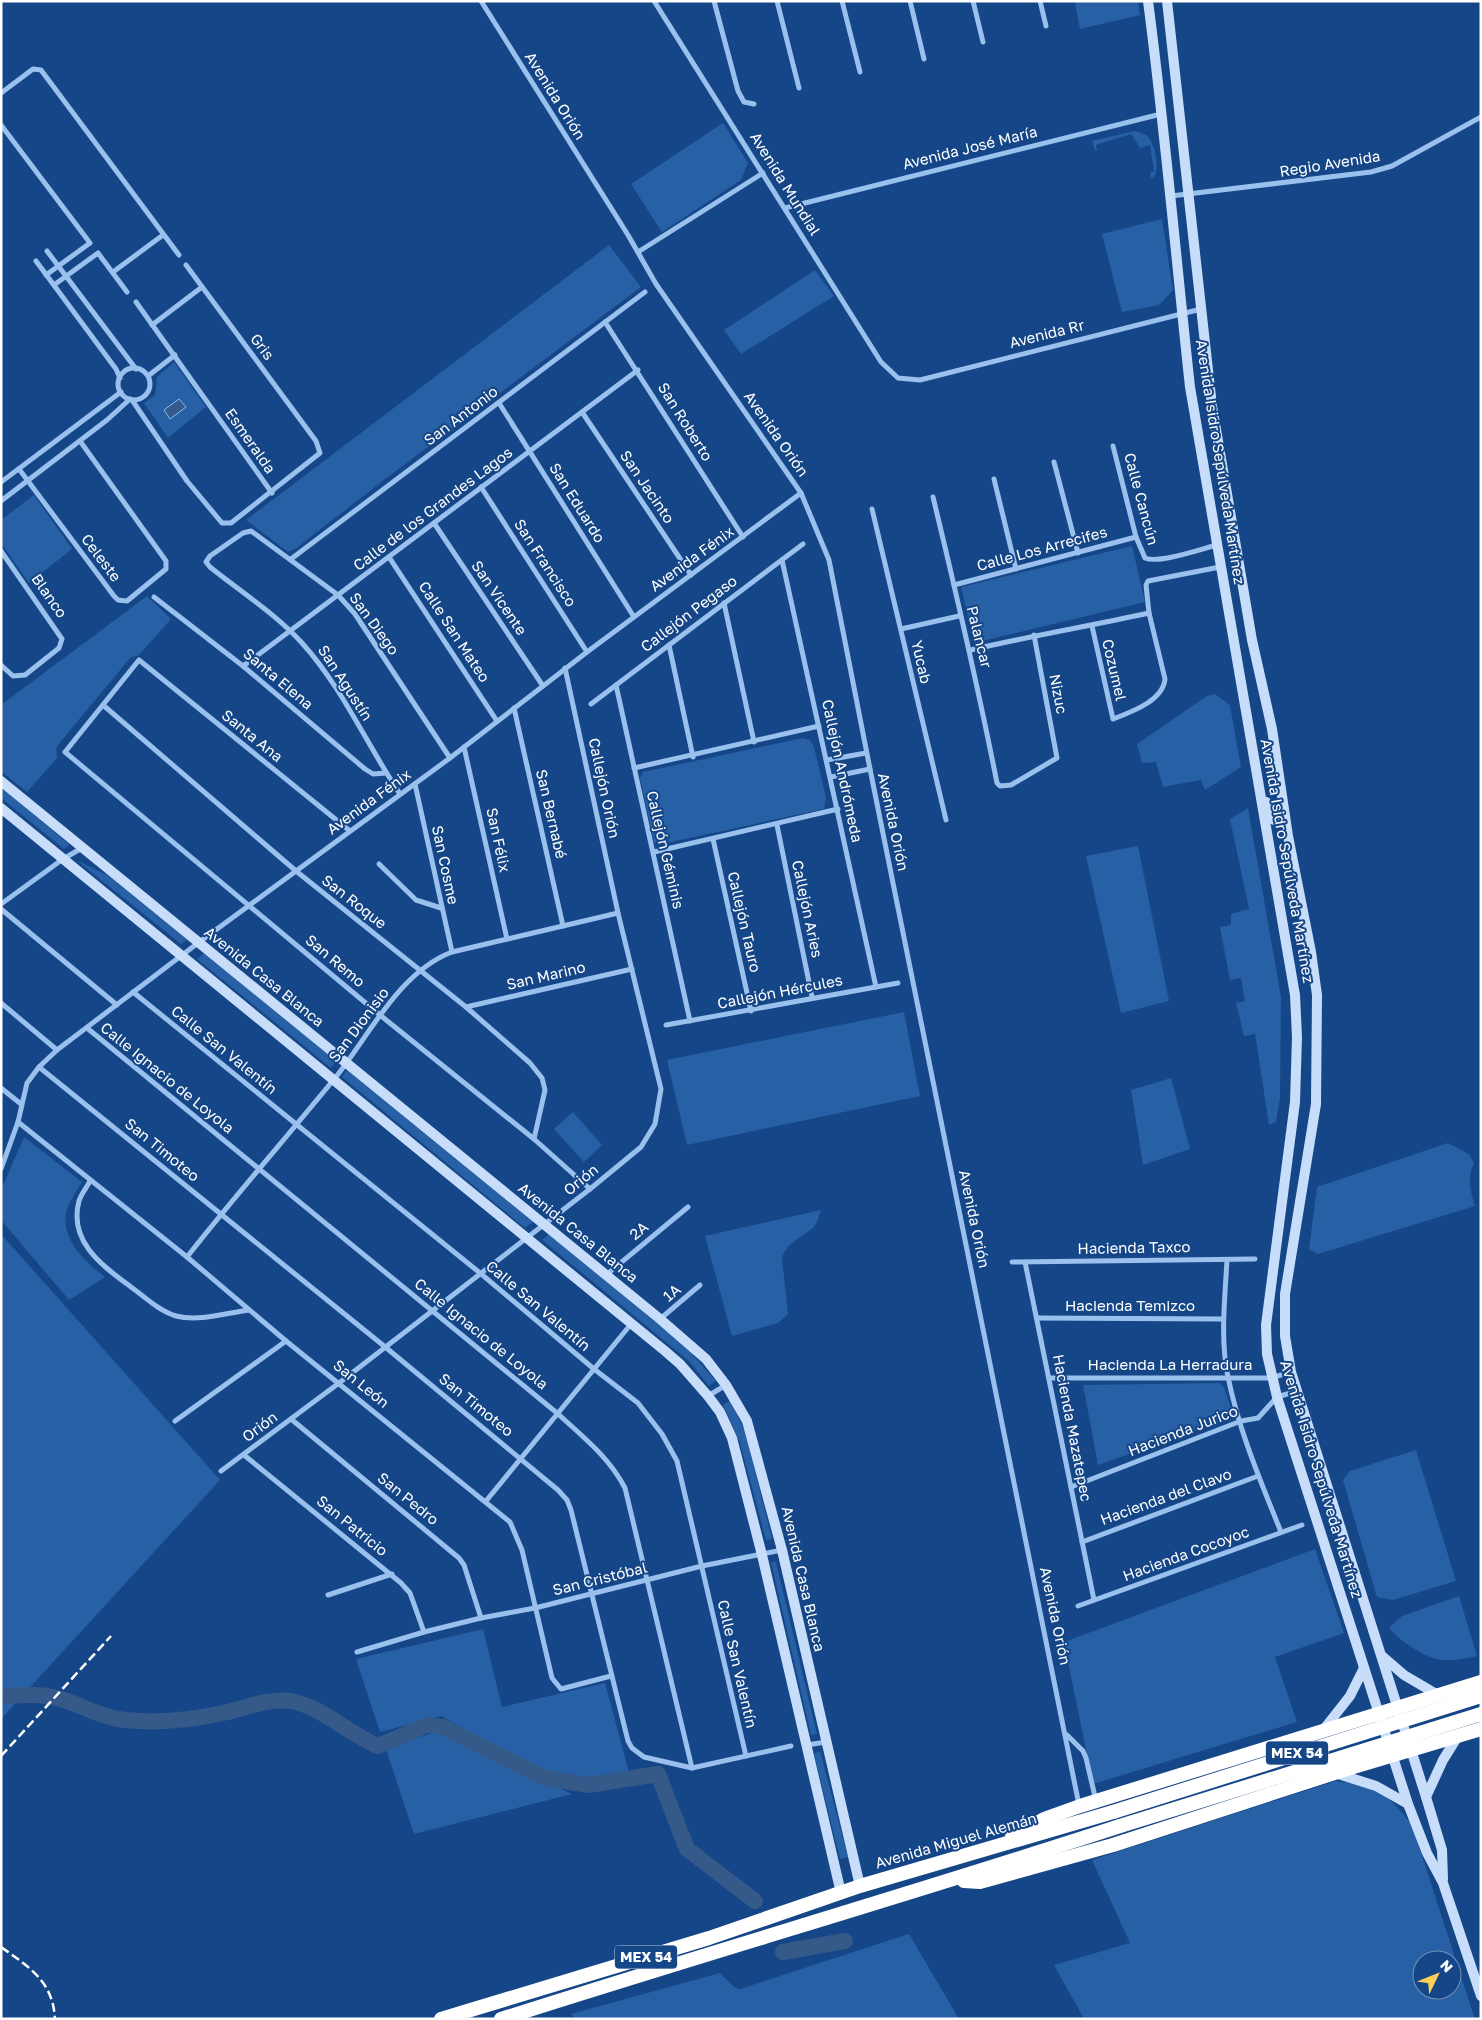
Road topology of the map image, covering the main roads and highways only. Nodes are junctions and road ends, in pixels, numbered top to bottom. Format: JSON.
{"nodes":[{"id":1,"x":1148,"y":1,"type":"edge"},
{"id":2,"x":1166,"y":1,"type":"edge"},
{"id":3,"x":1,"y":781,"type":"edge"},
{"id":4,"x":1258,"y":785,"type":"junction"},
{"id":5,"x":1,"y":808,"type":"edge"},
{"id":6,"x":1285,"y":819,"type":"junction"},
{"id":7,"x":1381,"y":1655,"type":"junction"},
{"id":8,"x":1364,"y":1668,"type":"junction"},
{"id":9,"x":1481,"y":1682,"type":"edge"},
{"id":10,"x":1465,"y":1687,"type":"junction"},
{"id":11,"x":1438,"y":1695,"type":"junction"},
{"id":12,"x":1481,"y":1696,"type":"edge"},
{"id":13,"x":1398,"y":1709,"type":"junction"},
{"id":14,"x":1378,"y":1714,"type":"junction"},
{"id":15,"x":1481,"y":1714,"type":"edge"},
{"id":16,"x":1339,"y":1725,"type":"junction"},
{"id":17,"x":1324,"y":1729,"type":"junction"},
{"id":18,"x":1478,"y":1730,"type":"edge"},
{"id":19,"x":1458,"y":1736,"type":"junction"},
{"id":20,"x":1411,"y":1749,"type":"junction"},
{"id":21,"x":1393,"y":1755,"type":"junction"},
{"id":22,"x":1350,"y":1768,"type":"junction"},
{"id":23,"x":1335,"y":1773,"type":"junction"},
{"id":24,"x":1426,"y":1797,"type":"junction"},
{"id":25,"x":1408,"y":1804,"type":"junction"},
{"id":26,"x":997,"y":1847,"type":"junction"},
{"id":27,"x":953,"y":1881,"type":"junction"},
{"id":28,"x":1443,"y":1883,"type":"junction"},
{"id":29,"x":860,"y":1886,"type":"junction"},
{"id":30,"x":841,"y":1893,"type":"junction"},
{"id":31,"x":1481,"y":1996,"type":"edge"},
{"id":32,"x":441,"y":2019,"type":"edge"},
{"id":33,"x":501,"y":2019,"type":"edge"}],
"edges":[{"from":1,"to":4,"type":"main road","name":"Avenida Isidro Sepúlveda Martínez"},
{"from":2,"to":6,"type":"main road","name":"Avenida Isidro Sepúlveda Martínez"},
{"from":3,"to":29,"type":"main road","name":"Avenida Casa Blanca"},
{"from":4,"to":6,"type":"main road"},
{"from":4,"to":8,"type":"main road","name":"Avenida Isidro Sepúlveda Martínez"},
{"from":5,"to":30,"type":"main road"},
{"from":6,"to":7,"type":"main road","name":"Avenida Isidro Sepúlveda Martínez"},
{"from":7,"to":11,"type":"main road"},
{"from":7,"to":13,"type":"main road","name":"Avenida Isidro Sepúlveda Martínez"},
{"from":8,"to":14,"type":"main road","name":"Avenida Isidro Sepúlveda Martínez"},
{"from":8,"to":17,"type":"main road"},
{"from":9,"to":10,"type":"highway"},
{"from":10,"to":11,"type":"highway"},
{"from":10,"to":18,"type":"highway"},
{"from":11,"to":13,"type":"highway"},
{"from":12,"to":26,"type":"highway","name":"Avenida Miguel Alemán","number":"MEX 54","bridge":true},
{"from":13,"to":14,"type":"highway"},
{"from":13,"to":20,"type":"main road","name":"Avenida Isidro Sepúlveda Martínez"},
{"from":14,"to":16,"type":"highway"},
{"from":14,"to":21,"type":"main road","name":"Avenida Isidro Sepúlveda Martínez"},
{"from":15,"to":27,"type":"highway","number":"MEX 54","bridge":true},
{"from":16,"to":17,"type":"highway"},
{"from":16,"to":22,"type":"highway"},
{"from":17,"to":26,"type":"highway"},
{"from":18,"to":19,"type":"highway"},
{"from":19,"to":20,"type":"highway"},
{"from":19,"to":24,"type":"main road"},
{"from":20,"to":21,"type":"highway"},
{"from":20,"to":24,"type":"main road","name":"Avenida Isidro Sepúlveda Martínez"},
{"from":21,"to":22,"type":"highway"},
{"from":21,"to":25,"type":"main road","name":"Avenida Isidro Sepúlveda Martínez"},
{"from":22,"to":23,"type":"highway"},
{"from":23,"to":25,"type":"main road"},
{"from":23,"to":27,"type":"highway"},
{"from":24,"to":28,"type":"main road","name":"Avenida Isidro Sepúlveda Martínez"},
{"from":25,"to":28,"type":"main road","name":"Avenida Isidro Sepúlveda Martínez"},
{"from":26,"to":29,"type":"highway","name":"Avenida Miguel Alemán","number":"MEX 54"},
{"from":27,"to":33,"type":"highway","number":"MEX 54"},
{"from":28,"to":31,"type":"main road"},
{"from":29,"to":30,"type":"highway","name":"Avenida Miguel Alemán","number":"MEX 54"},
{"from":30,"to":32,"type":"highway","name":"Avenida Miguel Alemán","number":"MEX 54"}]}
